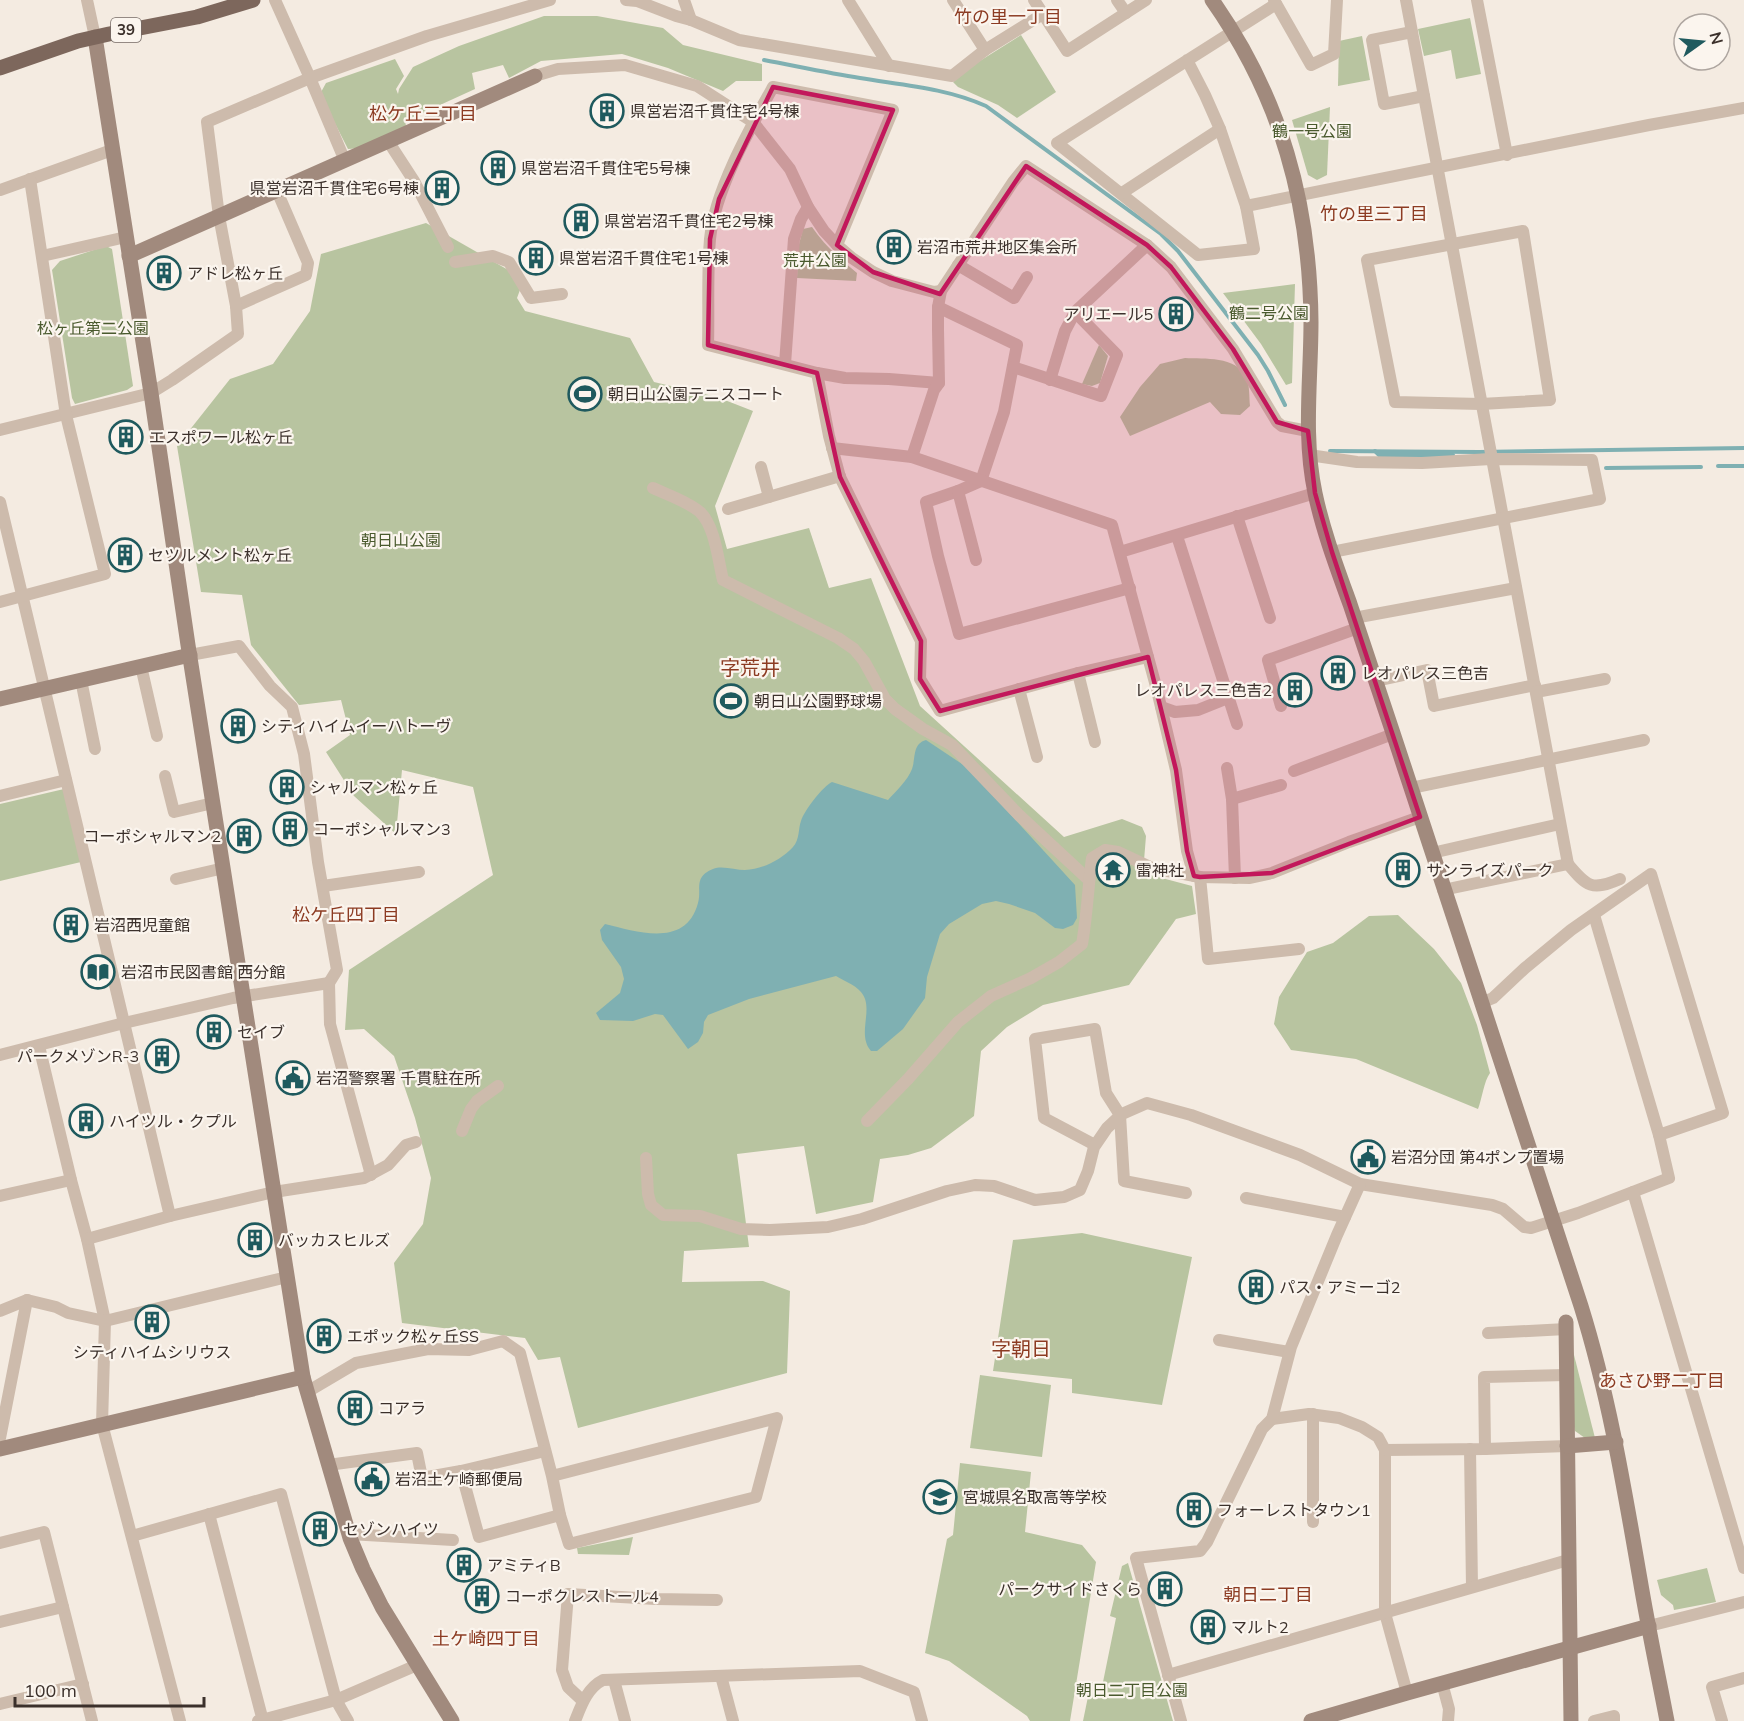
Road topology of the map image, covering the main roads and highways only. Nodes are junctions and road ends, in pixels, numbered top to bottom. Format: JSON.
{"nodes":[{"id":1,"x":254,"y":0,"type":"edge"},
{"id":2,"x":0,"y":68,"type":"edge"}],
"edges":[{"from":1,"to":2,"type":"main road","number":"39"}]}
